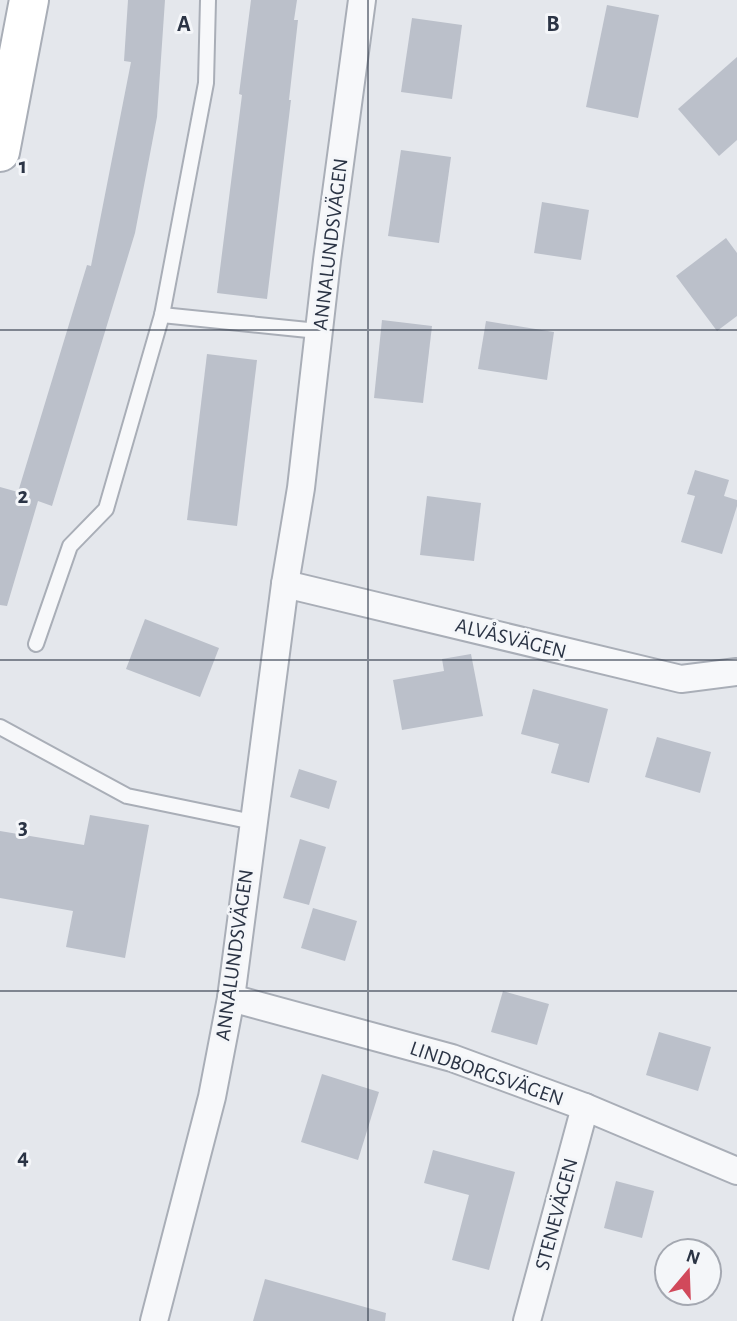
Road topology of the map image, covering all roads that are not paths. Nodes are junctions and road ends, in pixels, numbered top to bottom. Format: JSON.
{"nodes":[{"id":1,"x":29,"y":0,"type":"edge"},
{"id":2,"x":208,"y":0,"type":"edge"},
{"id":3,"x":362,"y":0,"type":"edge"},
{"id":4,"x":0,"y":152,"type":"edge"},
{"id":5,"x":162,"y":315,"type":"junction"},
{"id":6,"x":318,"y":331,"type":"junction"},
{"id":7,"x":285,"y":584,"type":"junction"},
{"id":8,"x":36,"y":644,"type":"dead end"},
{"id":9,"x":737,"y":672,"type":"edge"},
{"id":10,"x":0,"y":727,"type":"edge"},
{"id":11,"x":253,"y":822,"type":"junction"},
{"id":12,"x":230,"y":998,"type":"junction"},
{"id":13,"x":585,"y":1107,"type":"junction"},
{"id":14,"x":737,"y":1171,"type":"edge"},
{"id":15,"x":154,"y":1321,"type":"edge"},
{"id":16,"x":527,"y":1321,"type":"edge"}],
"edges":[{"from":1,"to":4,"type":"street"},
{"from":2,"to":5,"type":"lane"},
{"from":3,"to":6,"type":"street","name":"ANNALUNDSVÄGEN"},
{"from":5,"to":6,"type":"lane"},
{"from":5,"to":8,"type":"lane"},
{"from":6,"to":7,"type":"street","name":"ANNALUNDSVÄGEN"},
{"from":7,"to":9,"type":"street","name":"ALVÅSVÄGEN"},
{"from":7,"to":11,"type":"street","name":"ANNALUNDSVÄGEN"},
{"from":10,"to":11,"type":"lane"},
{"from":11,"to":12,"type":"street","name":"ANNALUNDSVÄGEN"},
{"from":12,"to":13,"type":"street","name":"LINDBORGSVÄGEN"},
{"from":12,"to":15,"type":"street","name":"ANNALUNDSVÄGEN"},
{"from":13,"to":14,"type":"street","name":"LINDBORGSVÄGEN"},
{"from":13,"to":16,"type":"street","name":"STENEVÄGEN"}]}
